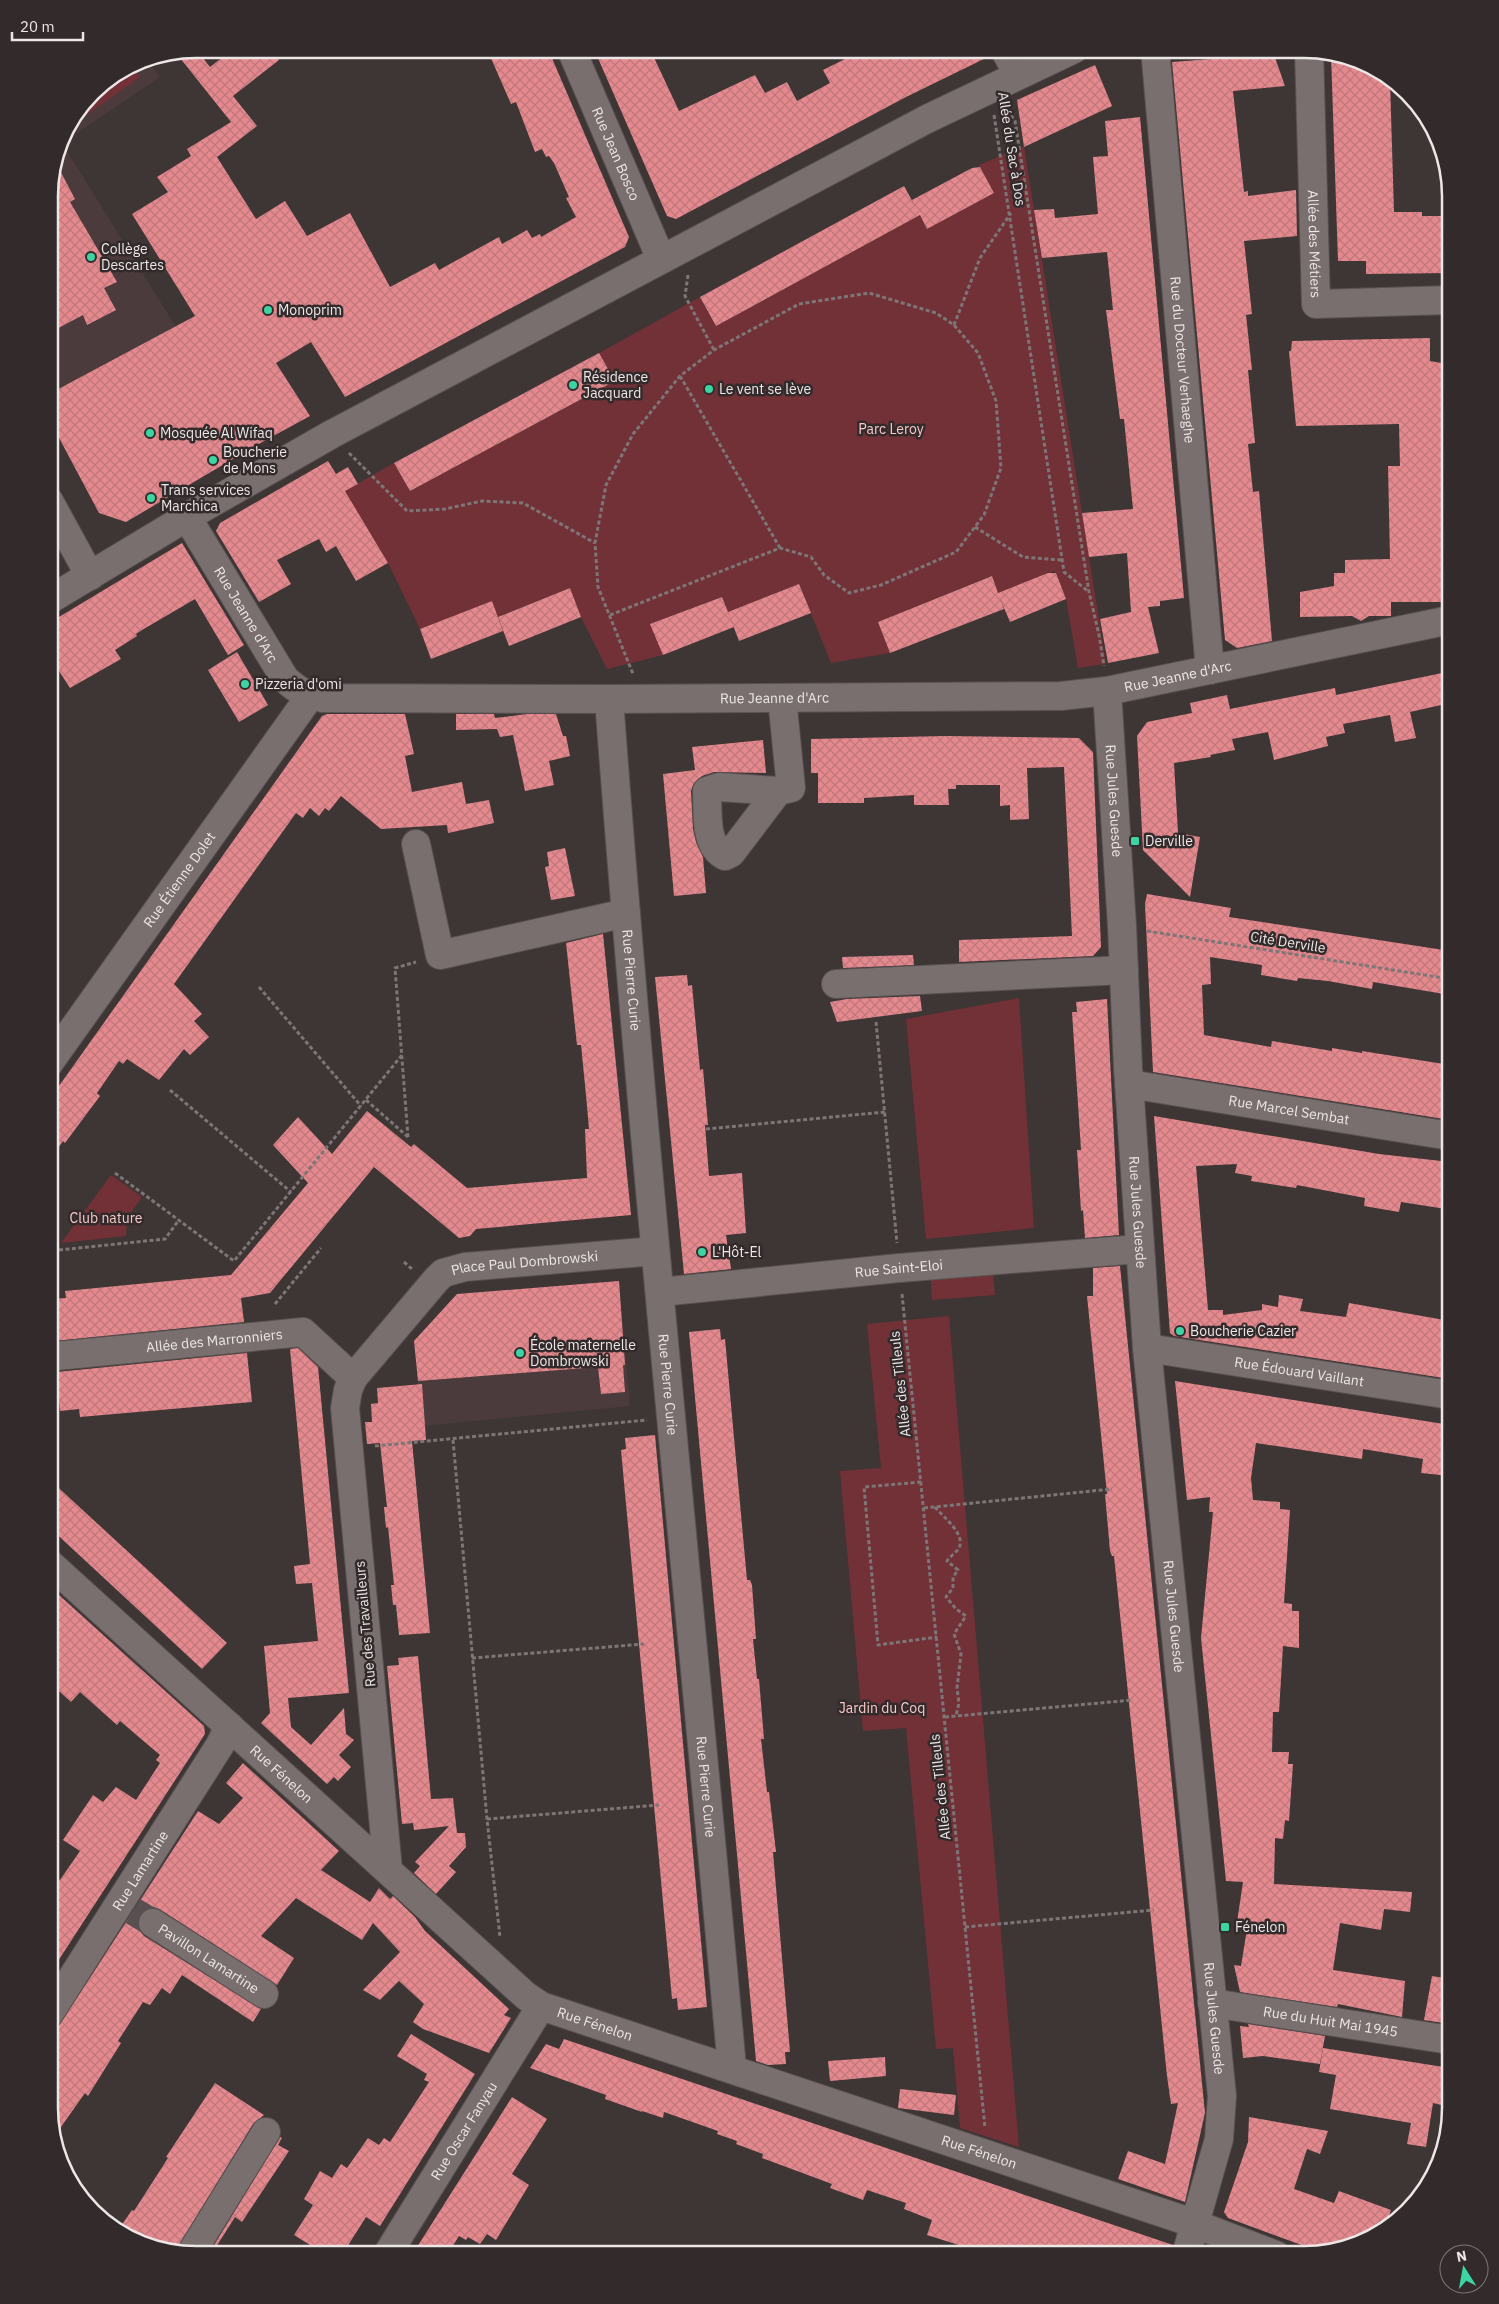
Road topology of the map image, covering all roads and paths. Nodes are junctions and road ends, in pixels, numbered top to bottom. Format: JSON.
{"nodes":[{"id":1,"x":575,"y":58,"type":"edge"},
{"id":2,"x":1009,"y":58,"type":"edge"},
{"id":3,"x":1054,"y":58,"type":"edge"},
{"id":4,"x":1156,"y":58,"type":"edge"},
{"id":5,"x":1309,"y":58,"type":"edge"},
{"id":6,"x":1018,"y":74,"type":"junction"},
{"id":7,"x":990,"y":88,"type":"junction"},
{"id":8,"x":1011,"y":213,"type":"junction"},
{"id":9,"x":692,"y":243,"type":"junction"},
{"id":10,"x":661,"y":259,"type":"junction"},
{"id":11,"x":1442,"y":300,"type":"edge"},
{"id":12,"x":954,"y":325,"type":"junction"},
{"id":13,"x":714,"y":350,"type":"junction"},
{"id":14,"x":680,"y":376,"type":"junction"},
{"id":15,"x":332,"y":434,"type":"junction"},
{"id":16,"x":58,"y":517,"type":"edge"},
{"id":17,"x":187,"y":517,"type":"junction"},
{"id":18,"x":975,"y":527,"type":"junction"},
{"id":19,"x":595,"y":543,"type":"junction"},
{"id":20,"x":780,"y":548,"type":"junction"},
{"id":21,"x":1062,"y":560,"type":"junction"},
{"id":22,"x":90,"y":576,"type":"junction"},
{"id":23,"x":1089,"y":592,"type":"junction"},
{"id":24,"x":58,"y":595,"type":"edge"},
{"id":25,"x":610,"y":615,"type":"junction"},
{"id":26,"x":1442,"y":622,"type":"edge"},
{"id":27,"x":1210,"y":670,"type":"junction"},
{"id":28,"x":1107,"y":691,"type":"junction"},
{"id":29,"x":310,"y":696,"type":"junction"},
{"id":30,"x":782,"y":698,"type":"junction"},
{"id":31,"x":609,"y":699,"type":"junction"},
{"id":32,"x":640,"y":699,"type":"junction"},
{"id":33,"x":778,"y":791,"type":"dead end"},
{"id":34,"x":416,"y":844,"type":"dead end"},
{"id":35,"x":626,"y":913,"type":"junction"},
{"id":36,"x":1122,"y":926,"type":"junction"},
{"id":37,"x":440,"y":955,"type":"junction"},
{"id":38,"x":1124,"y":970,"type":"junction"},
{"id":39,"x":1442,"y":978,"type":"edge"},
{"id":40,"x":836,"y":984,"type":"dead end"},
{"id":41,"x":259,"y":987,"type":"dead end"},
{"id":42,"x":876,"y":1022,"type":"dead end"},
{"id":43,"x":58,"y":1050,"type":"edge"},
{"id":44,"x":402,"y":1055,"type":"junction"},
{"id":45,"x":1129,"y":1084,"type":"junction"},
{"id":46,"x":170,"y":1090,"type":"dead end"},
{"id":47,"x":366,"y":1100,"type":"junction"},
{"id":48,"x":361,"y":1106,"type":"junction"},
{"id":49,"x":885,"y":1112,"type":"junction"},
{"id":50,"x":706,"y":1129,"type":"dead end"},
{"id":51,"x":1442,"y":1135,"type":"edge"},
{"id":52,"x":114,"y":1173,"type":"dead end"},
{"id":53,"x":291,"y":1192,"type":"junction"},
{"id":54,"x":178,"y":1221,"type":"junction"},
{"id":55,"x":321,"y":1248,"type":"dead end"},
{"id":56,"x":1139,"y":1249,"type":"junction"},
{"id":57,"x":59,"y":1250,"type":"dead end"},
{"id":58,"x":655,"y":1251,"type":"junction"},
{"id":59,"x":898,"y":1258,"type":"junction"},
{"id":60,"x":660,"y":1292,"type":"junction"},
{"id":61,"x":275,"y":1304,"type":"dead end"},
{"id":62,"x":1147,"y":1348,"type":"junction"},
{"id":63,"x":58,"y":1356,"type":"edge"},
{"id":64,"x":353,"y":1378,"type":"junction"},
{"id":65,"x":1442,"y":1394,"type":"edge"},
{"id":66,"x":671,"y":1417,"type":"junction"},
{"id":67,"x":452,"y":1440,"type":"junction"},
{"id":68,"x":349,"y":1448,"type":"junction"},
{"id":69,"x":921,"y":1482,"type":"junction"},
{"id":70,"x":1112,"y":1489,"type":"dead end"},
{"id":71,"x":935,"y":1507,"type":"junction"},
{"id":72,"x":924,"y":1508,"type":"junction"},
{"id":73,"x":58,"y":1571,"type":"edge"},
{"id":74,"x":937,"y":1637,"type":"junction"},
{"id":75,"x":644,"y":1644,"type":"dead end"},
{"id":76,"x":472,"y":1658,"type":"junction"},
{"id":77,"x":1133,"y":1700,"type":"dead end"},
{"id":78,"x":956,"y":1716,"type":"junction"},
{"id":79,"x":945,"y":1717,"type":"junction"},
{"id":80,"x":229,"y":1726,"type":"junction"},
{"id":81,"x":659,"y":1805,"type":"dead end"},
{"id":82,"x":487,"y":1819,"type":"junction"},
{"id":83,"x":388,"y":1870,"type":"junction"},
{"id":84,"x":1154,"y":1910,"type":"dead end"},
{"id":85,"x":136,"y":1912,"type":"junction"},
{"id":86,"x":965,"y":1927,"type":"junction"},
{"id":87,"x":500,"y":1938,"type":"dead end"},
{"id":88,"x":264,"y":1994,"type":"dead end"},
{"id":89,"x":58,"y":2003,"type":"edge"},
{"id":90,"x":1212,"y":2003,"type":"junction"},
{"id":91,"x":541,"y":2006,"type":"junction"},
{"id":92,"x":1442,"y":2039,"type":"edge"},
{"id":93,"x":732,"y":2068,"type":"junction"},
{"id":94,"x":266,"y":2132,"type":"dead end"},
{"id":95,"x":988,"y":2154,"type":"junction"},
{"id":96,"x":1196,"y":2224,"type":"junction"},
{"id":97,"x":196,"y":2246,"type":"edge"},
{"id":98,"x":393,"y":2246,"type":"edge"},
{"id":99,"x":1189,"y":2246,"type":"edge"},
{"id":100,"x":1253,"y":2246,"type":"edge"}],
"edges":[{"from":1,"to":10,"type":"street","name":"Rue Jean Bosco"},
{"from":2,"to":6,"type":"street"},
{"from":3,"to":6,"type":"street"},
{"from":4,"to":27,"type":"street","name":"Rue du Docteur Verhaeghe"},
{"from":5,"to":11,"type":"street","name":"Allée des Métiers"},
{"from":6,"to":7,"type":"street"},
{"from":7,"to":8,"type":"path","name":"Allée du Sac à Dos"},
{"from":7,"to":9,"type":"street"},
{"from":7,"to":23,"type":"path","name":"Allée du Sac à Dos"},
{"from":8,"to":12,"type":"path"},
{"from":8,"to":21,"type":"path","name":"Allée du Sac à Dos"},
{"from":9,"to":10,"type":"street"},
{"from":9,"to":13,"type":"path"},
{"from":10,"to":15,"type":"street"},
{"from":12,"to":13,"type":"path"},
{"from":12,"to":18,"type":"path"},
{"from":13,"to":14,"type":"path"},
{"from":14,"to":19,"type":"path"},
{"from":14,"to":20,"type":"path"},
{"from":15,"to":17,"type":"street"},
{"from":15,"to":19,"type":"path"},
{"from":16,"to":22,"type":"street"},
{"from":17,"to":22,"type":"street"},
{"from":17,"to":29,"type":"street","name":"Rue Jeanne d'Arc"},
{"from":18,"to":20,"type":"path"},
{"from":18,"to":21,"type":"path"},
{"from":19,"to":25,"type":"path"},
{"from":20,"to":25,"type":"path"},
{"from":21,"to":23,"type":"path","name":"Allée du Sac à Dos"},
{"from":22,"to":24,"type":"street"},
{"from":23,"to":28,"type":"path","name":"Allée du Sac à Dos"},
{"from":25,"to":32,"type":"path"},
{"from":26,"to":27,"type":"street","name":"Rue Jeanne d'Arc"},
{"from":27,"to":28,"type":"street","name":"Rue Jeanne d'Arc"},
{"from":28,"to":30,"type":"street","name":"Rue Jeanne d'Arc"},
{"from":28,"to":36,"type":"street","name":"Rue Jules Guesde"},
{"from":29,"to":31,"type":"street","name":"Rue Jeanne d'Arc"},
{"from":29,"to":43,"type":"street","name":"Rue Étienne Dolet"},
{"from":30,"to":32,"type":"street","name":"Rue Jeanne d'Arc"},
{"from":30,"to":33,"type":"street"},
{"from":31,"to":32,"type":"street","name":"Rue Jeanne d'Arc"},
{"from":31,"to":35,"type":"street","name":"Rue Pierre Curie"},
{"from":34,"to":37,"type":"street"},
{"from":35,"to":37,"type":"street"},
{"from":35,"to":58,"type":"street","name":"Rue Pierre Curie"},
{"from":36,"to":38,"type":"street","name":"Rue Jules Guesde"},
{"from":36,"to":39,"type":"path","name":"Cité Derville"},
{"from":37,"to":44,"type":"path"},
{"from":38,"to":40,"type":"street"},
{"from":38,"to":45,"type":"street","name":"Rue Jules Guesde"},
{"from":41,"to":48,"type":"path"},
{"from":42,"to":49,"type":"path","name":"Allée des Tilleuls"},
{"from":44,"to":47,"type":"path"},
{"from":44,"to":47,"type":"path"},
{"from":45,"to":51,"type":"street","name":"Rue Marcel Sembat"},
{"from":45,"to":56,"type":"street","name":"Rue Jules Guesde"},
{"from":46,"to":53,"type":"path"},
{"from":47,"to":48,"type":"path"},
{"from":48,"to":53,"type":"path"},
{"from":49,"to":50,"type":"path"},
{"from":49,"to":59,"type":"path","name":"Allée des Tilleuls"},
{"from":52,"to":54,"type":"path"},
{"from":53,"to":54,"type":"path"},
{"from":54,"to":57,"type":"path"},
{"from":55,"to":61,"type":"path"},
{"from":56,"to":59,"type":"street","name":"Rue Saint-Eloi"},
{"from":56,"to":62,"type":"street","name":"Rue Jules Guesde"},
{"from":58,"to":60,"type":"street","name":"Rue Pierre Curie"},
{"from":58,"to":64,"type":"street","name":"Place Paul Dombrowski"},
{"from":59,"to":60,"type":"street","name":"Rue Saint-Eloi"},
{"from":59,"to":69,"type":"path","name":"Allée des Tilleuls"},
{"from":60,"to":66,"type":"street","name":"Rue Pierre Curie"},
{"from":62,"to":65,"type":"street","name":"Rue Édouard Vaillant"},
{"from":62,"to":90,"type":"street","name":"Rue Jules Guesde"},
{"from":63,"to":64,"type":"street","name":"Allée des Marronniers"},
{"from":64,"to":68,"type":"street","name":"Rue des Travailleurs"},
{"from":66,"to":67,"type":"path"},
{"from":66,"to":93,"type":"street","name":"Rue Pierre Curie"},
{"from":67,"to":68,"type":"path"},
{"from":67,"to":76,"type":"path"},
{"from":68,"to":83,"type":"street","name":"Rue des Travailleurs"},
{"from":69,"to":72,"type":"path","name":"Allée des Tilleuls"},
{"from":69,"to":74,"type":"path"},
{"from":70,"to":71,"type":"path"},
{"from":71,"to":72,"type":"path"},
{"from":71,"to":78,"type":"path"},
{"from":72,"to":74,"type":"path","name":"Allée des Tilleuls"},
{"from":73,"to":80,"type":"street","name":"Rue Fénelon"},
{"from":74,"to":79,"type":"path","name":"Allée des Tilleuls"},
{"from":75,"to":76,"type":"path"},
{"from":76,"to":82,"type":"path"},
{"from":77,"to":78,"type":"path"},
{"from":78,"to":79,"type":"path"},
{"from":79,"to":86,"type":"path","name":"Allée des Tilleuls"},
{"from":80,"to":83,"type":"street","name":"Rue Fénelon"},
{"from":80,"to":85,"type":"street","name":"Rue Lamartine"},
{"from":81,"to":82,"type":"path"},
{"from":82,"to":87,"type":"path"},
{"from":83,"to":91,"type":"street","name":"Rue Fénelon"},
{"from":84,"to":86,"type":"path"},
{"from":85,"to":88,"type":"street","name":"Pavillon Lamartine"},
{"from":85,"to":89,"type":"street","name":"Rue Lamartine"},
{"from":86,"to":95,"type":"path","name":"Allée des Tilleuls"},
{"from":90,"to":92,"type":"street","name":"Rue du Huit Mai 1945"},
{"from":90,"to":96,"type":"street","name":"Rue Jules Guesde"},
{"from":91,"to":93,"type":"street","name":"Rue Fénelon"},
{"from":91,"to":98,"type":"street","name":"Rue Oscar Fanyau"},
{"from":93,"to":95,"type":"street","name":"Rue Fénelon"},
{"from":94,"to":97,"type":"street"},
{"from":95,"to":96,"type":"street","name":"Rue Fénelon"},
{"from":96,"to":99,"type":"street","name":"Rue Jules Guesde"},
{"from":96,"to":100,"type":"street","name":"Rue Fénelon"}]}
